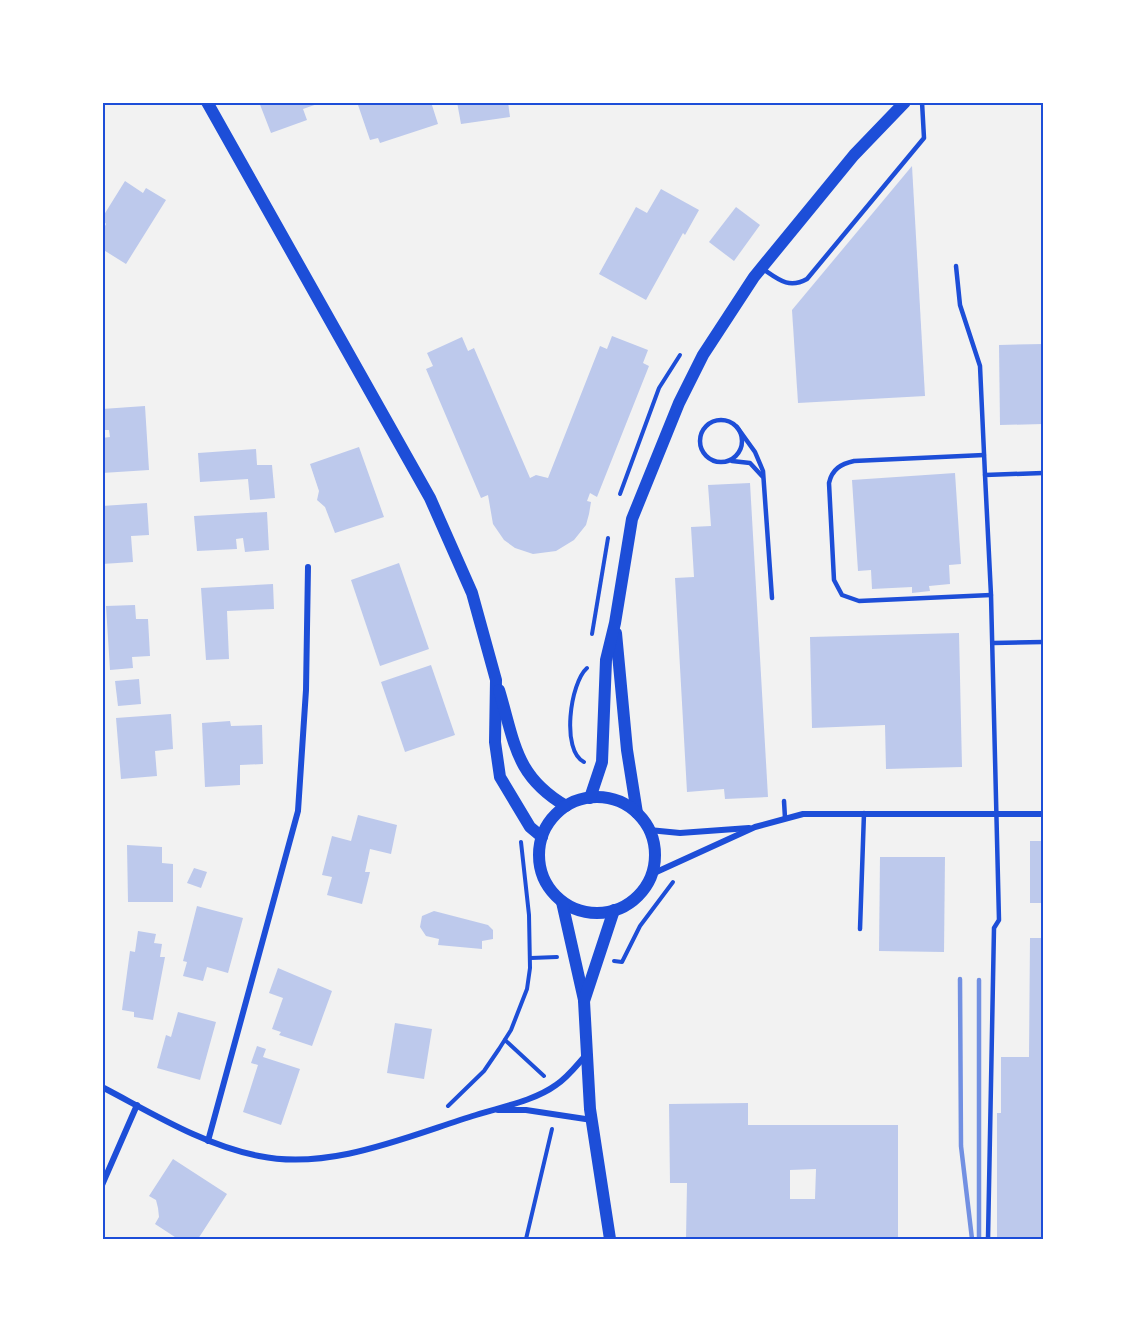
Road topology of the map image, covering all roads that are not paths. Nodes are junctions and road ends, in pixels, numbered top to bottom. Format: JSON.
{"nodes":[{"id":1,"x":207,"y":102,"type":"edge"},
{"id":2,"x":905,"y":102,"type":"edge"},
{"id":3,"x":922,"y":102,"type":"edge"},
{"id":4,"x":956,"y":266,"type":"dead end"},
{"id":5,"x":761,"y":268,"type":"junction"},
{"id":6,"x":737,"y":427,"type":"junction"},
{"id":7,"x":984,"y":455,"type":"junction"},
{"id":8,"x":726,"y":462,"type":"junction"},
{"id":9,"x":1043,"y":473,"type":"edge"},
{"id":10,"x":985,"y":475,"type":"junction"},
{"id":11,"x":766,"y":490,"type":"junction"},
{"id":12,"x":308,"y":567,"type":"dead end"},
{"id":13,"x":991,"y":595,"type":"junction"},
{"id":14,"x":772,"y":598,"type":"dead end"},
{"id":15,"x":615,"y":623,"type":"junction"},
{"id":16,"x":1043,"y":642,"type":"edge"},
{"id":17,"x":993,"y":644,"type":"junction"},
{"id":18,"x":496,"y":680,"type":"junction"},
{"id":19,"x":590,"y":798,"type":"junction"},
{"id":20,"x":784,"y":801,"type":"dead end"},
{"id":21,"x":566,"y":806,"type":"junction"},
{"id":22,"x":637,"y":813,"type":"junction"},
{"id":23,"x":864,"y":813,"type":"junction"},
{"id":24,"x":997,"y":814,"type":"junction"},
{"id":25,"x":1043,"y":814,"type":"edge"},
{"id":26,"x":785,"y":818,"type":"junction"},
{"id":27,"x":755,"y":827,"type":"junction"},
{"id":28,"x":650,"y":831,"type":"junction"},
{"id":29,"x":542,"y":837,"type":"junction"},
{"id":30,"x":102,"y":839,"type":"edge"},
{"id":31,"x":652,"y":874,"type":"junction"},
{"id":32,"x":562,"y":902,"type":"junction"},
{"id":33,"x":614,"y":910,"type":"junction"},
{"id":34,"x":860,"y":929,"type":"dead end"},
{"id":35,"x":102,"y":973,"type":"edge"},
{"id":36,"x":584,"y":1001,"type":"junction"},
{"id":37,"x":585,"y":1056,"type":"junction"},
{"id":38,"x":102,"y":1087,"type":"edge"},
{"id":39,"x":137,"y":1105,"type":"junction"},
{"id":40,"x":489,"y":1111,"type":"junction"},
{"id":41,"x":592,"y":1120,"type":"junction"},
{"id":42,"x":208,"y":1141,"type":"junction"},
{"id":43,"x":102,"y":1185,"type":"edge"},
{"id":44,"x":610,"y":1239,"type":"edge"},
{"id":45,"x":988,"y":1239,"type":"edge"}],
"edges":[{"from":1,"to":18,"type":"main road"},
{"from":2,"to":5,"type":"main road"},
{"from":3,"to":5,"type":"lane"},
{"from":4,"to":7,"type":"lane"},
{"from":5,"to":15,"type":"main road"},
{"from":6,"to":8,"type":"lane"},
{"from":6,"to":8,"type":"lane"},
{"from":6,"to":11,"type":"lane"},
{"from":7,"to":10,"type":"lane"},
{"from":7,"to":13,"type":"lane"},
{"from":8,"to":11,"type":"lane"},
{"from":9,"to":10,"type":"lane"},
{"from":10,"to":13,"type":"lane"},
{"from":11,"to":14,"type":"lane"},
{"from":12,"to":42,"type":"street"},
{"from":13,"to":17,"type":"lane"},
{"from":15,"to":19,"type":"main road"},
{"from":15,"to":22,"type":"main road"},
{"from":16,"to":17,"type":"lane"},
{"from":17,"to":24,"type":"lane"},
{"from":18,"to":21,"type":"main road"},
{"from":18,"to":29,"type":"main road"},
{"from":19,"to":21,"type":"main road"},
{"from":19,"to":22,"type":"main road"},
{"from":20,"to":26,"type":"lane"},
{"from":21,"to":29,"type":"main road"},
{"from":22,"to":28,"type":"main road"},
{"from":23,"to":24,"type":"street"},
{"from":23,"to":26,"type":"street"},
{"from":23,"to":34,"type":"lane"},
{"from":24,"to":25,"type":"street"},
{"from":24,"to":45,"type":"lane"},
{"from":26,"to":27,"type":"street"},
{"from":27,"to":28,"type":"street"},
{"from":27,"to":31,"type":"street"},
{"from":28,"to":31,"type":"main road"},
{"from":29,"to":32,"type":"main road"},
{"from":30,"to":35,"type":"street"},
{"from":31,"to":33,"type":"main road"},
{"from":32,"to":33,"type":"main road"},
{"from":32,"to":36,"type":"main road"},
{"from":33,"to":36,"type":"main road"},
{"from":36,"to":37,"type":"main road"},
{"from":37,"to":40,"type":"street"},
{"from":37,"to":41,"type":"main road"},
{"from":38,"to":39,"type":"street"},
{"from":39,"to":42,"type":"street"},
{"from":39,"to":43,"type":"street"},
{"from":40,"to":41,"type":"street"},
{"from":40,"to":42,"type":"street"},
{"from":41,"to":44,"type":"main road"}]}
